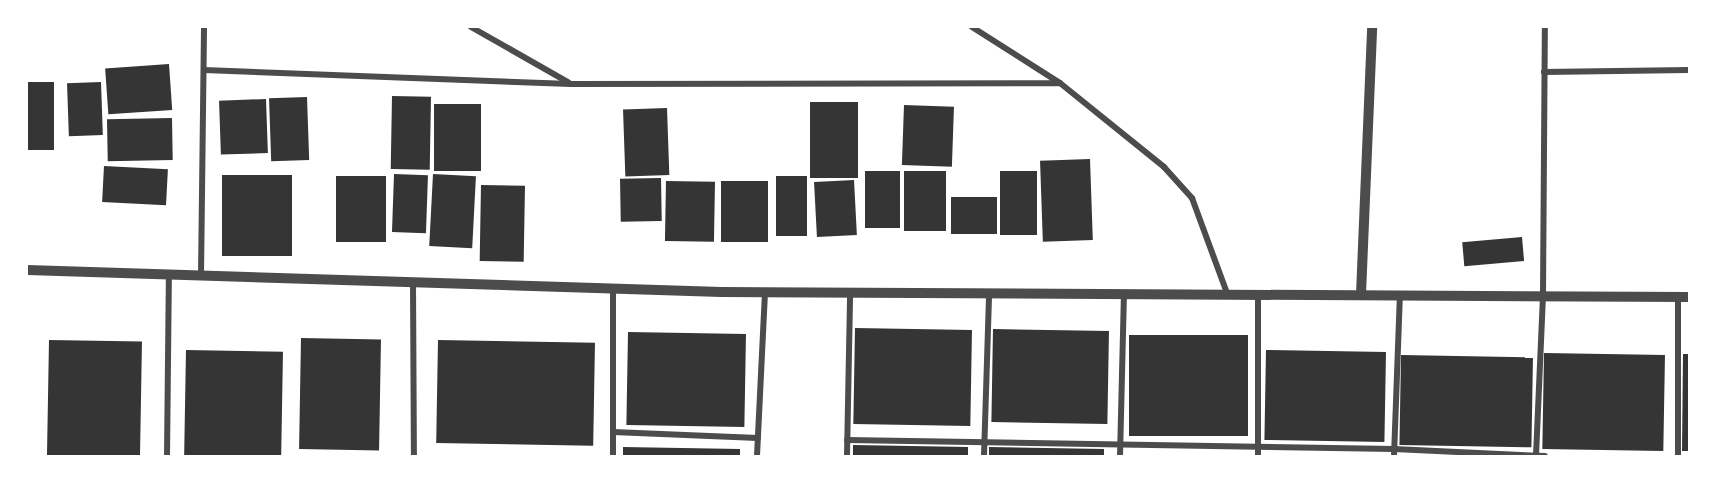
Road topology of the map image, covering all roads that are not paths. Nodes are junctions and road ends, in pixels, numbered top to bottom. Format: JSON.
{"nodes":[{"id":1,"x":204,"y":27,"type":"edge"},
{"id":2,"x":471,"y":27,"type":"edge"},
{"id":3,"x":972,"y":27,"type":"edge"},
{"id":4,"x":1372,"y":27,"type":"edge"},
{"id":5,"x":1545,"y":27,"type":"edge"},
{"id":6,"x":204,"y":70,"type":"junction"},
{"id":7,"x":1689,"y":70,"type":"edge"},
{"id":8,"x":1544,"y":72,"type":"junction"},
{"id":9,"x":1060,"y":83,"type":"junction"},
{"id":10,"x":571,"y":84,"type":"junction"},
{"id":11,"x":27,"y":270,"type":"edge"},
{"id":12,"x":169,"y":274,"type":"junction"},
{"id":13,"x":201,"y":275,"type":"junction"},
{"id":14,"x":413,"y":282,"type":"junction"},
{"id":15,"x":614,"y":289,"type":"junction"},
{"id":16,"x":765,"y":292,"type":"junction"},
{"id":17,"x":850,"y":292,"type":"junction"},
{"id":18,"x":989,"y":292,"type":"junction"},
{"id":19,"x":1124,"y":293,"type":"junction"},
{"id":20,"x":1227,"y":293,"type":"junction"},
{"id":21,"x":1258,"y":293,"type":"junction"},
{"id":22,"x":1361,"y":294,"type":"junction"},
{"id":23,"x":1400,"y":294,"type":"junction"},
{"id":24,"x":1543,"y":294,"type":"junction"},
{"id":25,"x":1683,"y":296,"type":"edge"},
{"id":26,"x":613,"y":432,"type":"junction"},
{"id":27,"x":758,"y":438,"type":"junction"},
{"id":28,"x":847,"y":440,"type":"junction"},
{"id":29,"x":984,"y":442,"type":"junction"},
{"id":30,"x":1120,"y":444,"type":"junction"},
{"id":31,"x":1258,"y":447,"type":"junction"},
{"id":32,"x":1394,"y":453,"type":"edge"},
{"id":33,"x":167,"y":456,"type":"edge"},
{"id":34,"x":414,"y":456,"type":"edge"},
{"id":35,"x":613,"y":456,"type":"edge"},
{"id":36,"x":757,"y":456,"type":"edge"},
{"id":37,"x":847,"y":456,"type":"edge"},
{"id":38,"x":984,"y":456,"type":"edge"},
{"id":39,"x":1120,"y":456,"type":"edge"},
{"id":40,"x":1258,"y":456,"type":"edge"},
{"id":41,"x":1536,"y":456,"type":"edge"},
{"id":42,"x":1545,"y":456,"type":"edge"},
{"id":43,"x":1678,"y":456,"type":"edge"}],
"edges":[{"from":1,"to":6,"type":"street"},
{"from":2,"to":10,"type":"street"},
{"from":3,"to":9,"type":"street"},
{"from":4,"to":22,"type":"street"},
{"from":5,"to":8,"type":"street"},
{"from":6,"to":10,"type":"street"},
{"from":6,"to":13,"type":"street"},
{"from":7,"to":8,"type":"street"},
{"from":8,"to":24,"type":"street"},
{"from":9,"to":10,"type":"street"},
{"from":9,"to":20,"type":"street"},
{"from":11,"to":12,"type":"street"},
{"from":12,"to":13,"type":"street"},
{"from":12,"to":33,"type":"street"},
{"from":13,"to":14,"type":"street"},
{"from":14,"to":15,"type":"street"},
{"from":14,"to":34,"type":"street"},
{"from":15,"to":16,"type":"street"},
{"from":15,"to":26,"type":"street"},
{"from":16,"to":17,"type":"street"},
{"from":16,"to":27,"type":"street"},
{"from":17,"to":18,"type":"street"},
{"from":17,"to":28,"type":"street"},
{"from":18,"to":19,"type":"street"},
{"from":18,"to":29,"type":"street"},
{"from":19,"to":20,"type":"street"},
{"from":19,"to":30,"type":"street"},
{"from":20,"to":21,"type":"street"},
{"from":21,"to":22,"type":"street"},
{"from":21,"to":31,"type":"street"},
{"from":22,"to":23,"type":"street"},
{"from":23,"to":24,"type":"street"},
{"from":23,"to":32,"type":"street"},
{"from":24,"to":25,"type":"street"},
{"from":24,"to":41,"type":"street"},
{"from":25,"to":43,"type":"street"},
{"from":26,"to":27,"type":"street"},
{"from":26,"to":35,"type":"street"},
{"from":27,"to":36,"type":"street"},
{"from":28,"to":29,"type":"street"},
{"from":28,"to":37,"type":"street"},
{"from":29,"to":30,"type":"street"},
{"from":29,"to":38,"type":"street"},
{"from":30,"to":31,"type":"street"},
{"from":30,"to":39,"type":"street"},
{"from":31,"to":32,"type":"street"},
{"from":31,"to":40,"type":"street"},
{"from":32,"to":41,"type":"street"},
{"from":41,"to":42,"type":"street"}]}
